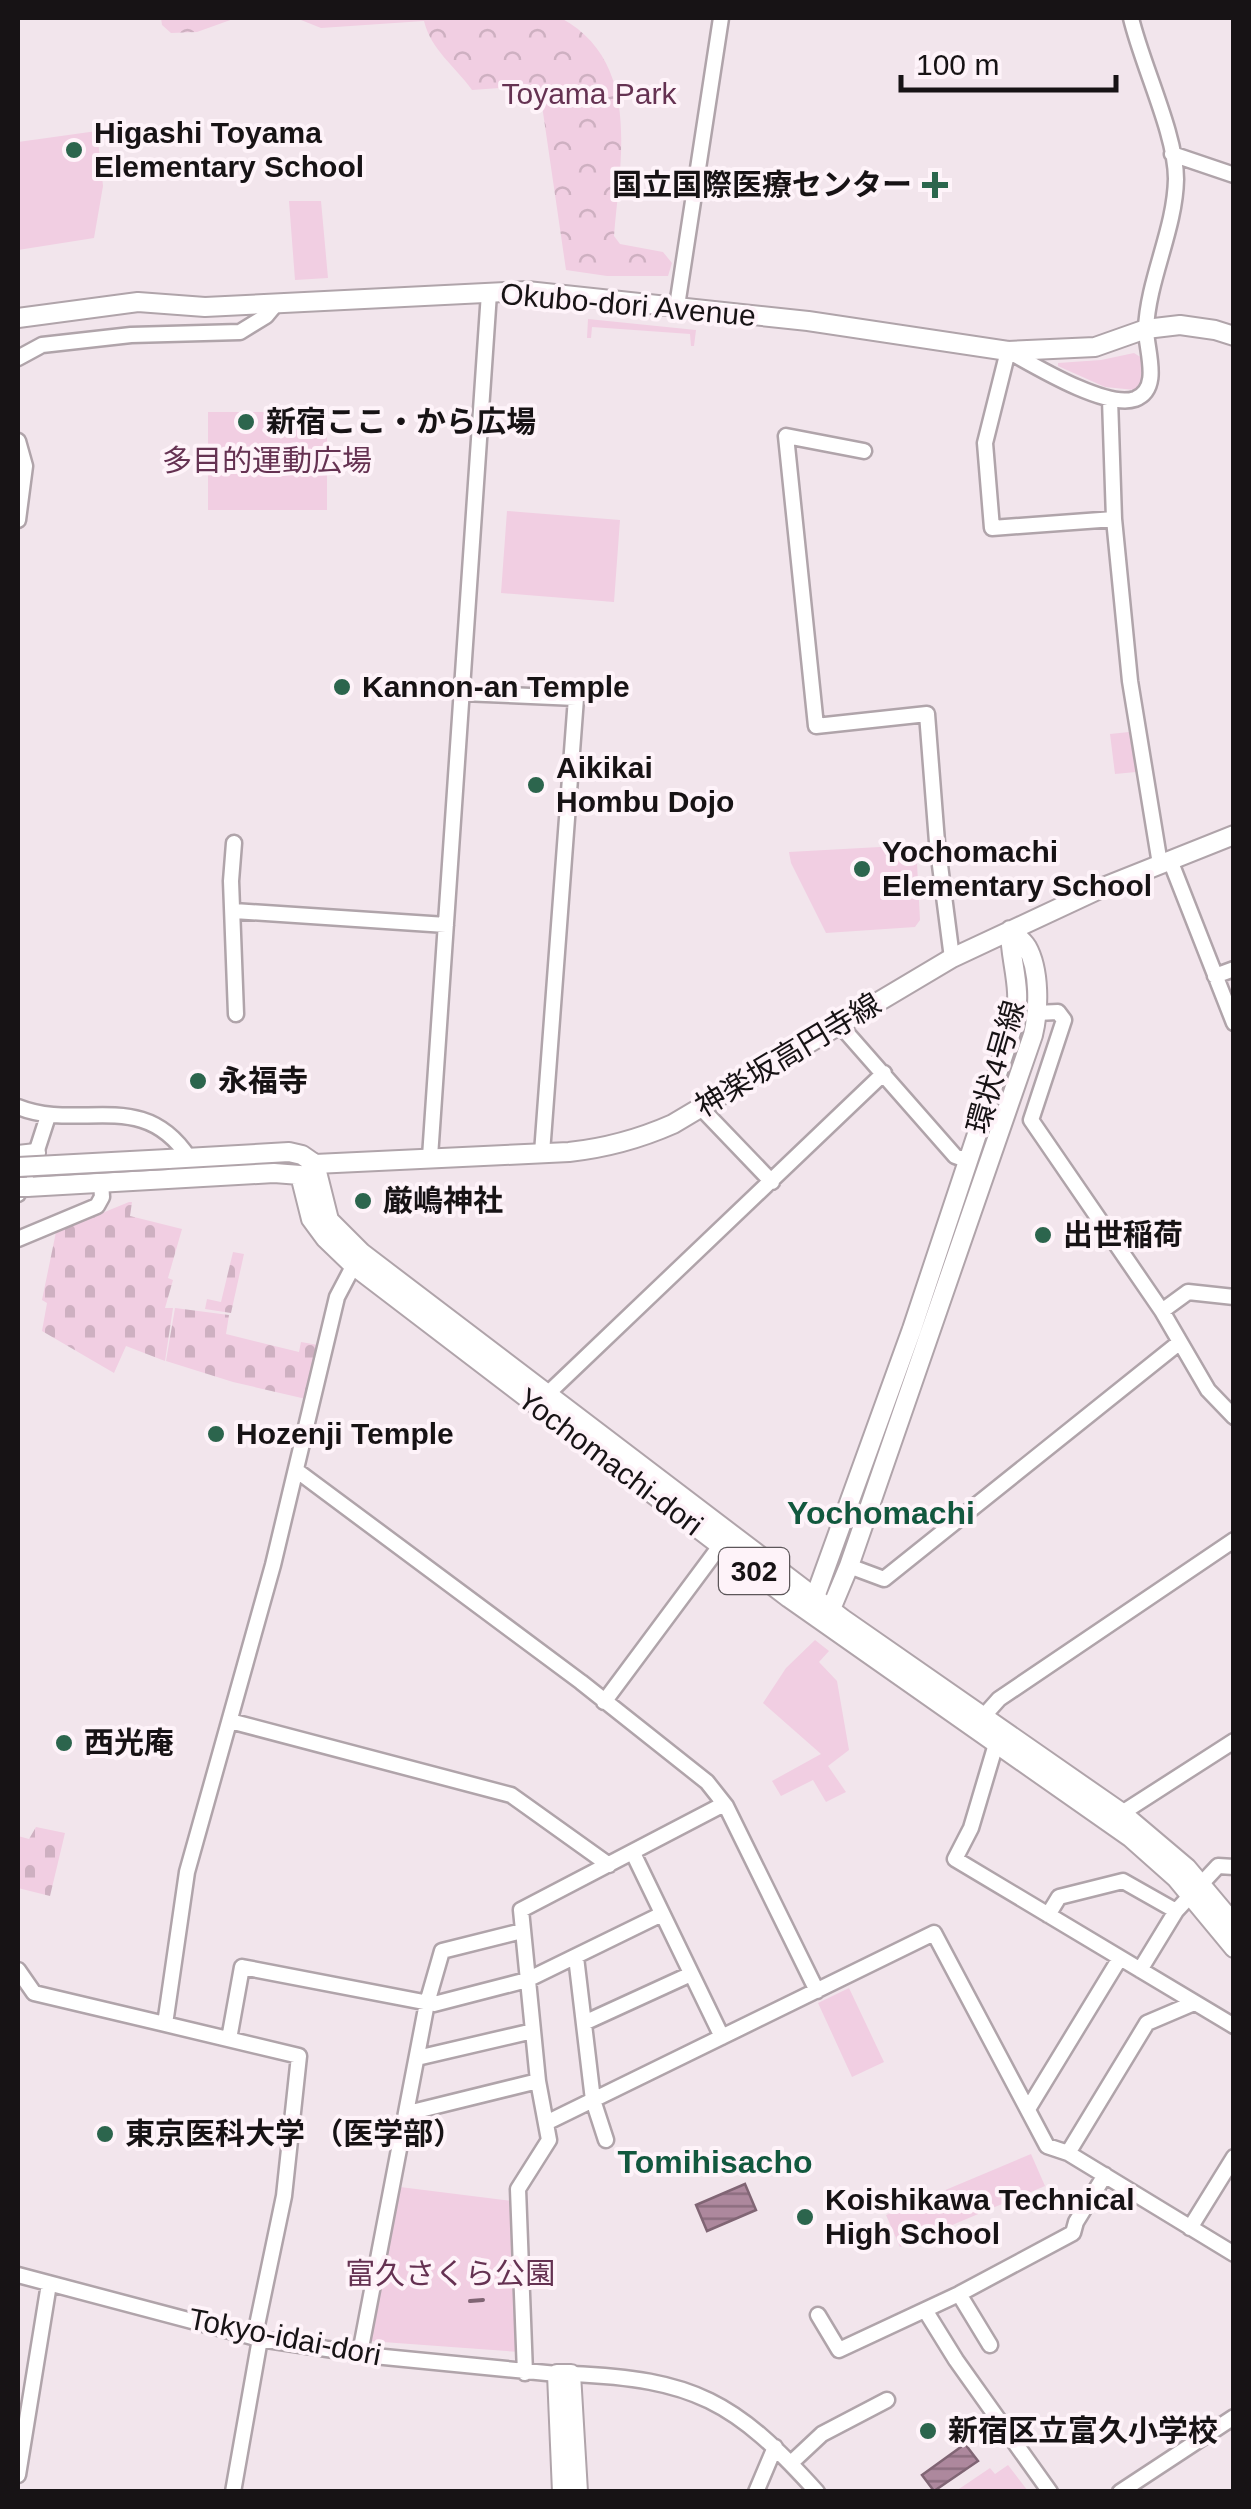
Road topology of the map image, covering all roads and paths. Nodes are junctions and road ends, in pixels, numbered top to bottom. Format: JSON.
{"nodes":[{"id":1,"x":721,"y":18,"type":"edge"},
{"id":2,"x":1132,"y":18,"type":"edge"},
{"id":3,"x":1172,"y":154,"type":"junction"},
{"id":4,"x":1234,"y":176,"type":"edge"},
{"id":5,"x":489,"y":293,"type":"junction"},
{"id":6,"x":276,"y":304,"type":"junction"},
{"id":7,"x":677,"y":306,"type":"junction"},
{"id":8,"x":18,"y":318,"type":"edge"},
{"id":9,"x":1146,"y":329,"type":"junction"},
{"id":10,"x":1234,"y":336,"type":"edge"},
{"id":11,"x":1008,"y":351,"type":"junction"},
{"id":12,"x":18,"y":358,"type":"edge"},
{"id":13,"x":1110,"y":399,"type":"junction"},
{"id":14,"x":18,"y":441,"type":"edge"},
{"id":15,"x":864,"y":451,"type":"dead end"},
{"id":16,"x":1114,"y":519,"type":"junction"},
{"id":17,"x":18,"y":520,"type":"edge"},
{"id":18,"x":462,"y":693,"type":"junction"},
{"id":19,"x":1234,"y":835,"type":"edge"},
{"id":20,"x":234,"y":843,"type":"dead end"},
{"id":21,"x":1165,"y":862,"type":"junction"},
{"id":22,"x":234,"y":911,"type":"junction"},
{"id":23,"x":446,"y":926,"type":"junction"},
{"id":24,"x":1010,"y":930,"type":"junction"},
{"id":25,"x":952,"y":958,"type":"junction"},
{"id":26,"x":1234,"y":969,"type":"edge"},
{"id":27,"x":1215,"y":976,"type":"junction"},
{"id":28,"x":1036,"y":1013,"type":"junction"},
{"id":29,"x":236,"y":1014,"type":"dead end"},
{"id":30,"x":1234,"y":1022,"type":"edge"},
{"id":31,"x":840,"y":1024,"type":"junction"},
{"id":32,"x":884,"y":1073,"type":"junction"},
{"id":33,"x":18,"y":1107,"type":"edge"},
{"id":34,"x":701,"y":1108,"type":"junction"},
{"id":35,"x":48,"y":1116,"type":"junction"},
{"id":36,"x":542,"y":1153,"type":"junction"},
{"id":37,"x":27,"y":1154,"type":"edge"},
{"id":38,"x":189,"y":1158,"type":"junction"},
{"id":39,"x":430,"y":1158,"type":"junction"},
{"id":40,"x":968,"y":1161,"type":"junction"},
{"id":41,"x":18,"y":1167,"type":"edge"},
{"id":42,"x":308,"y":1169,"type":"junction"},
{"id":43,"x":101,"y":1182,"type":"junction"},
{"id":44,"x":772,"y":1182,"type":"junction"},
{"id":45,"x":21,"y":1189,"type":"edge"},
{"id":46,"x":18,"y":1240,"type":"edge"},
{"id":47,"x":357,"y":1259,"type":"junction"},
{"id":48,"x":1234,"y":1296,"type":"edge"},
{"id":49,"x":1162,"y":1311,"type":"junction"},
{"id":50,"x":1180,"y":1342,"type":"junction"},
{"id":51,"x":542,"y":1400,"type":"junction"},
{"id":52,"x":1234,"y":1417,"type":"edge"},
{"id":53,"x":296,"y":1470,"type":"junction"},
{"id":54,"x":1234,"y":1540,"type":"edge"},
{"id":55,"x":720,"y":1546,"type":"junction"},
{"id":56,"x":849,"y":1566,"type":"junction"},
{"id":57,"x":815,"y":1597,"type":"junction"},
{"id":58,"x":824,"y":1614,"type":"junction"},
{"id":59,"x":604,"y":1702,"type":"junction"},
{"id":60,"x":982,"y":1718,"type":"junction"},
{"id":61,"x":230,"y":1721,"type":"junction"},
{"id":62,"x":1234,"y":1741,"type":"edge"},
{"id":63,"x":996,"y":1744,"type":"junction"},
{"id":64,"x":724,"y":1804,"type":"junction"},
{"id":65,"x":1122,"y":1813,"type":"junction"},
{"id":66,"x":632,"y":1853,"type":"junction"},
{"id":67,"x":609,"y":1865,"type":"junction"},
{"id":68,"x":1234,"y":1867,"type":"edge"},
{"id":69,"x":1196,"y":1890,"type":"junction"},
{"id":70,"x":1176,"y":1910,"type":"junction"},
{"id":71,"x":662,"y":1914,"type":"junction"},
{"id":72,"x":1048,"y":1915,"type":"junction"},
{"id":73,"x":1234,"y":1924,"type":"edge"},
{"id":74,"x":522,"y":1932,"type":"junction"},
{"id":75,"x":1234,"y":1948,"type":"edge"},
{"id":76,"x":576,"y":1957,"type":"junction"},
{"id":77,"x":1120,"y":1958,"type":"junction"},
{"id":78,"x":18,"y":1970,"type":"edge"},
{"id":79,"x":1140,"y":1970,"type":"junction"},
{"id":80,"x":691,"y":1974,"type":"junction"},
{"id":81,"x":528,"y":1980,"type":"junction"},
{"id":82,"x":816,"y":1990,"type":"junction"},
{"id":83,"x":1194,"y":2003,"type":"junction"},
{"id":84,"x":427,"y":2004,"type":"junction"},
{"id":85,"x":164,"y":2024,"type":"junction"},
{"id":86,"x":584,"y":2024,"type":"junction"},
{"id":87,"x":1234,"y":2026,"type":"edge"},
{"id":88,"x":533,"y":2031,"type":"junction"},
{"id":89,"x":722,"y":2037,"type":"junction"},
{"id":90,"x":229,"y":2040,"type":"junction"},
{"id":91,"x":417,"y":2058,"type":"junction"},
{"id":92,"x":538,"y":2081,"type":"junction"},
{"id":93,"x":594,"y":2100,"type":"junction"},
{"id":94,"x":1028,"y":2110,"type":"junction"},
{"id":95,"x":408,"y":2113,"type":"junction"},
{"id":96,"x":546,"y":2123,"type":"junction"},
{"id":97,"x":606,"y":2140,"type":"dead end"},
{"id":98,"x":1068,"y":2153,"type":"junction"},
{"id":99,"x":1234,"y":2158,"type":"edge"},
{"id":100,"x":1105,"y":2176,"type":"junction"},
{"id":101,"x":1190,"y":2228,"type":"junction"},
{"id":102,"x":1234,"y":2254,"type":"edge"},
{"id":103,"x":18,"y":2275,"type":"edge"},
{"id":104,"x":49,"y":2284,"type":"junction"},
{"id":105,"x":960,"y":2294,"type":"junction"},
{"id":106,"x":925,"y":2310,"type":"junction"},
{"id":107,"x":818,"y":2316,"type":"dead end"},
{"id":108,"x":260,"y":2339,"type":"junction"},
{"id":109,"x":990,"y":2346,"type":"dead end"},
{"id":110,"x":360,"y":2353,"type":"junction"},
{"id":111,"x":525,"y":2372,"type":"junction"},
{"id":112,"x":564,"y":2374,"type":"junction"},
{"id":113,"x":887,"y":2400,"type":"dead end"},
{"id":114,"x":1234,"y":2417,"type":"edge"},
{"id":115,"x":775,"y":2447,"type":"junction"},
{"id":116,"x":791,"y":2463,"type":"junction"},
{"id":117,"x":18,"y":2475,"type":"edge"},
{"id":118,"x":233,"y":2492,"type":"edge"},
{"id":119,"x":562,"y":2492,"type":"edge"},
{"id":120,"x":578,"y":2492,"type":"edge"},
{"id":121,"x":756,"y":2492,"type":"edge"},
{"id":122,"x":817,"y":2492,"type":"edge"},
{"id":123,"x":1050,"y":2492,"type":"edge"},
{"id":124,"x":1120,"y":2492,"type":"edge"}],
"edges":[{"from":1,"to":7,"type":"street"},
{"from":2,"to":3,"type":"street"},
{"from":3,"to":4,"type":"street"},
{"from":3,"to":9,"type":"street"},
{"from":5,"to":6,"type":"main road","name":"Okubo-dori Avenue"},
{"from":5,"to":7,"type":"main road","name":"Okubo-dori Avenue"},
{"from":5,"to":18,"type":"street"},
{"from":6,"to":8,"type":"main road","name":"Okubo-dori Avenue"},
{"from":6,"to":12,"type":"street"},
{"from":7,"to":11,"type":"main road","name":"Okubo-dori Avenue"},
{"from":9,"to":10,"type":"main road","name":"Okubo-dori Avenue"},
{"from":9,"to":11,"type":"main road","name":"Okubo-dori Avenue"},
{"from":9,"to":13,"type":"street"},
{"from":11,"to":13,"type":"street"},
{"from":11,"to":16,"type":"street"},
{"from":13,"to":16,"type":"street"},
{"from":14,"to":17,"type":"street"},
{"from":15,"to":25,"type":"street"},
{"from":16,"to":21,"type":"street"},
{"from":18,"to":23,"type":"street"},
{"from":18,"to":36,"type":"street"},
{"from":19,"to":21,"type":"main road","name":"神楽坂高円寺線"},
{"from":20,"to":22,"type":"street"},
{"from":21,"to":24,"type":"main road","name":"神楽坂高円寺線"},
{"from":21,"to":27,"type":"street"},
{"from":22,"to":23,"type":"street"},
{"from":22,"to":29,"type":"street"},
{"from":23,"to":39,"type":"street"},
{"from":24,"to":25,"type":"main road","name":"神楽坂高円寺線"},
{"from":24,"to":28,"type":"main road","name":"環状4号線","number":"302"},
{"from":24,"to":40,"type":"main road","name":"環状4号線","number":"302"},
{"from":25,"to":31,"type":"main road","name":"神楽坂高円寺線"},
{"from":26,"to":27,"type":"street"},
{"from":27,"to":30,"type":"street"},
{"from":28,"to":49,"type":"street"},
{"from":28,"to":56,"type":"main road","name":"環状4号線","number":"302"},
{"from":31,"to":32,"type":"street"},
{"from":31,"to":34,"type":"main road","name":"神楽坂高円寺線"},
{"from":32,"to":40,"type":"street"},
{"from":32,"to":44,"type":"street"},
{"from":33,"to":35,"type":"street"},
{"from":34,"to":36,"type":"main road","name":"神楽坂高円寺線"},
{"from":34,"to":44,"type":"street"},
{"from":35,"to":37,"type":"street"},
{"from":35,"to":38,"type":"street"},
{"from":36,"to":39,"type":"main road","name":"神楽坂高円寺線"},
{"from":37,"to":45,"type":"street"},
{"from":38,"to":41,"type":"main road","bridge":true},
{"from":38,"to":42,"type":"main road"},
{"from":39,"to":42,"type":"main road","name":"神楽坂高円寺線"},
{"from":40,"to":57,"type":"main road","name":"環状4号線","number":"302"},
{"from":42,"to":43,"type":"main road","name":"神楽坂高円寺線"},
{"from":42,"to":47,"type":"main road","name":"Yochomachi-dori","number":"302"},
{"from":43,"to":45,"type":"main road","name":"神楽坂高円寺線"},
{"from":43,"to":46,"type":"street"},
{"from":44,"to":51,"type":"street"},
{"from":47,"to":51,"type":"main road","name":"Yochomachi-dori","number":"302"},
{"from":47,"to":53,"type":"street"},
{"from":48,"to":49,"type":"street"},
{"from":49,"to":50,"type":"street"},
{"from":50,"to":52,"type":"street"},
{"from":50,"to":56,"type":"street"},
{"from":51,"to":55,"type":"main road","name":"Yochomachi-dori","number":"302"},
{"from":51,"to":57,"type":"main road","name":"Yochomachi-dori","number":"302"},
{"from":53,"to":59,"type":"street"},
{"from":53,"to":61,"type":"street"},
{"from":54,"to":60,"type":"street"},
{"from":55,"to":58,"type":"main road","name":"Yochomachi-dori","number":"302"},
{"from":55,"to":59,"type":"street"},
{"from":56,"to":58,"type":"main road","name":"環状4号線","number":"302"},
{"from":57,"to":58,"type":"main road","name":"Yochomachi-dori","number":"302"},
{"from":58,"to":60,"type":"main road","name":"Yochomachi-dori","number":"302"},
{"from":58,"to":63,"type":"main road","name":"Yochomachi-dori","number":"302"},
{"from":59,"to":64,"type":"street"},
{"from":60,"to":65,"type":"main road","name":"Yochomachi-dori","number":"302"},
{"from":61,"to":67,"type":"street"},
{"from":61,"to":85,"type":"street"},
{"from":62,"to":65,"type":"street"},
{"from":63,"to":69,"type":"main road","name":"Yochomachi-dori","number":"302"},
{"from":63,"to":72,"type":"street"},
{"from":64,"to":66,"type":"street"},
{"from":64,"to":82,"type":"street"},
{"from":65,"to":69,"type":"main road","name":"Yochomachi-dori","number":"302"},
{"from":66,"to":67,"type":"street"},
{"from":66,"to":71,"type":"street"},
{"from":67,"to":74,"type":"street"},
{"from":68,"to":69,"type":"street"},
{"from":69,"to":70,"type":"street"},
{"from":69,"to":73,"type":"main road","name":"Yochomachi-dori","number":"302"},
{"from":69,"to":75,"type":"main road","name":"Yochomachi-dori","number":"302"},
{"from":70,"to":72,"type":"street"},
{"from":70,"to":79,"type":"street"},
{"from":71,"to":76,"type":"street"},
{"from":71,"to":80,"type":"street"},
{"from":72,"to":77,"type":"street"},
{"from":74,"to":81,"type":"street"},
{"from":74,"to":84,"type":"street"},
{"from":76,"to":81,"type":"street"},
{"from":76,"to":86,"type":"street"},
{"from":77,"to":79,"type":"street"},
{"from":77,"to":94,"type":"street"},
{"from":78,"to":85,"type":"street"},
{"from":79,"to":83,"type":"street"},
{"from":80,"to":86,"type":"street"},
{"from":80,"to":89,"type":"street"},
{"from":81,"to":84,"type":"street"},
{"from":81,"to":88,"type":"street"},
{"from":82,"to":89,"type":"street"},
{"from":82,"to":94,"type":"street"},
{"from":83,"to":87,"type":"street"},
{"from":83,"to":98,"type":"street"},
{"from":84,"to":90,"type":"street"},
{"from":84,"to":91,"type":"street"},
{"from":85,"to":90,"type":"street"},
{"from":86,"to":93,"type":"street"},
{"from":88,"to":91,"type":"street"},
{"from":88,"to":92,"type":"street"},
{"from":89,"to":93,"type":"street"},
{"from":90,"to":108,"type":"street"},
{"from":91,"to":95,"type":"street"},
{"from":92,"to":95,"type":"street"},
{"from":92,"to":96,"type":"street"},
{"from":93,"to":96,"type":"street"},
{"from":93,"to":97,"type":"street"},
{"from":94,"to":98,"type":"street"},
{"from":95,"to":110,"type":"street"},
{"from":96,"to":111,"type":"street"},
{"from":98,"to":100,"type":"street"},
{"from":99,"to":101,"type":"street"},
{"from":100,"to":101,"type":"street"},
{"from":100,"to":105,"type":"street"},
{"from":101,"to":102,"type":"street"},
{"from":103,"to":104,"type":"street","name":"Tokyo-idai-dori"},
{"from":104,"to":108,"type":"street","name":"Tokyo-idai-dori"},
{"from":104,"to":117,"type":"street"},
{"from":105,"to":106,"type":"street"},
{"from":105,"to":109,"type":"street"},
{"from":106,"to":107,"type":"street"},
{"from":106,"to":123,"type":"street"},
{"from":108,"to":110,"type":"street","name":"Tokyo-idai-dori"},
{"from":108,"to":118,"type":"street"},
{"from":110,"to":111,"type":"street","name":"Tokyo-idai-dori"},
{"from":111,"to":112,"type":"street","name":"Tokyo-idai-dori"},
{"from":112,"to":115,"type":"street","name":"Tokyo-idai-dori"},
{"from":112,"to":119,"type":"main road"},
{"from":112,"to":120,"type":"main road"},
{"from":113,"to":116,"type":"street"},
{"from":114,"to":124,"type":"street"},
{"from":115,"to":116,"type":"street","name":"Tokyo-idai-dori"},
{"from":115,"to":121,"type":"street"},
{"from":116,"to":122,"type":"street","name":"Tokyo-idai-dori"}]}
